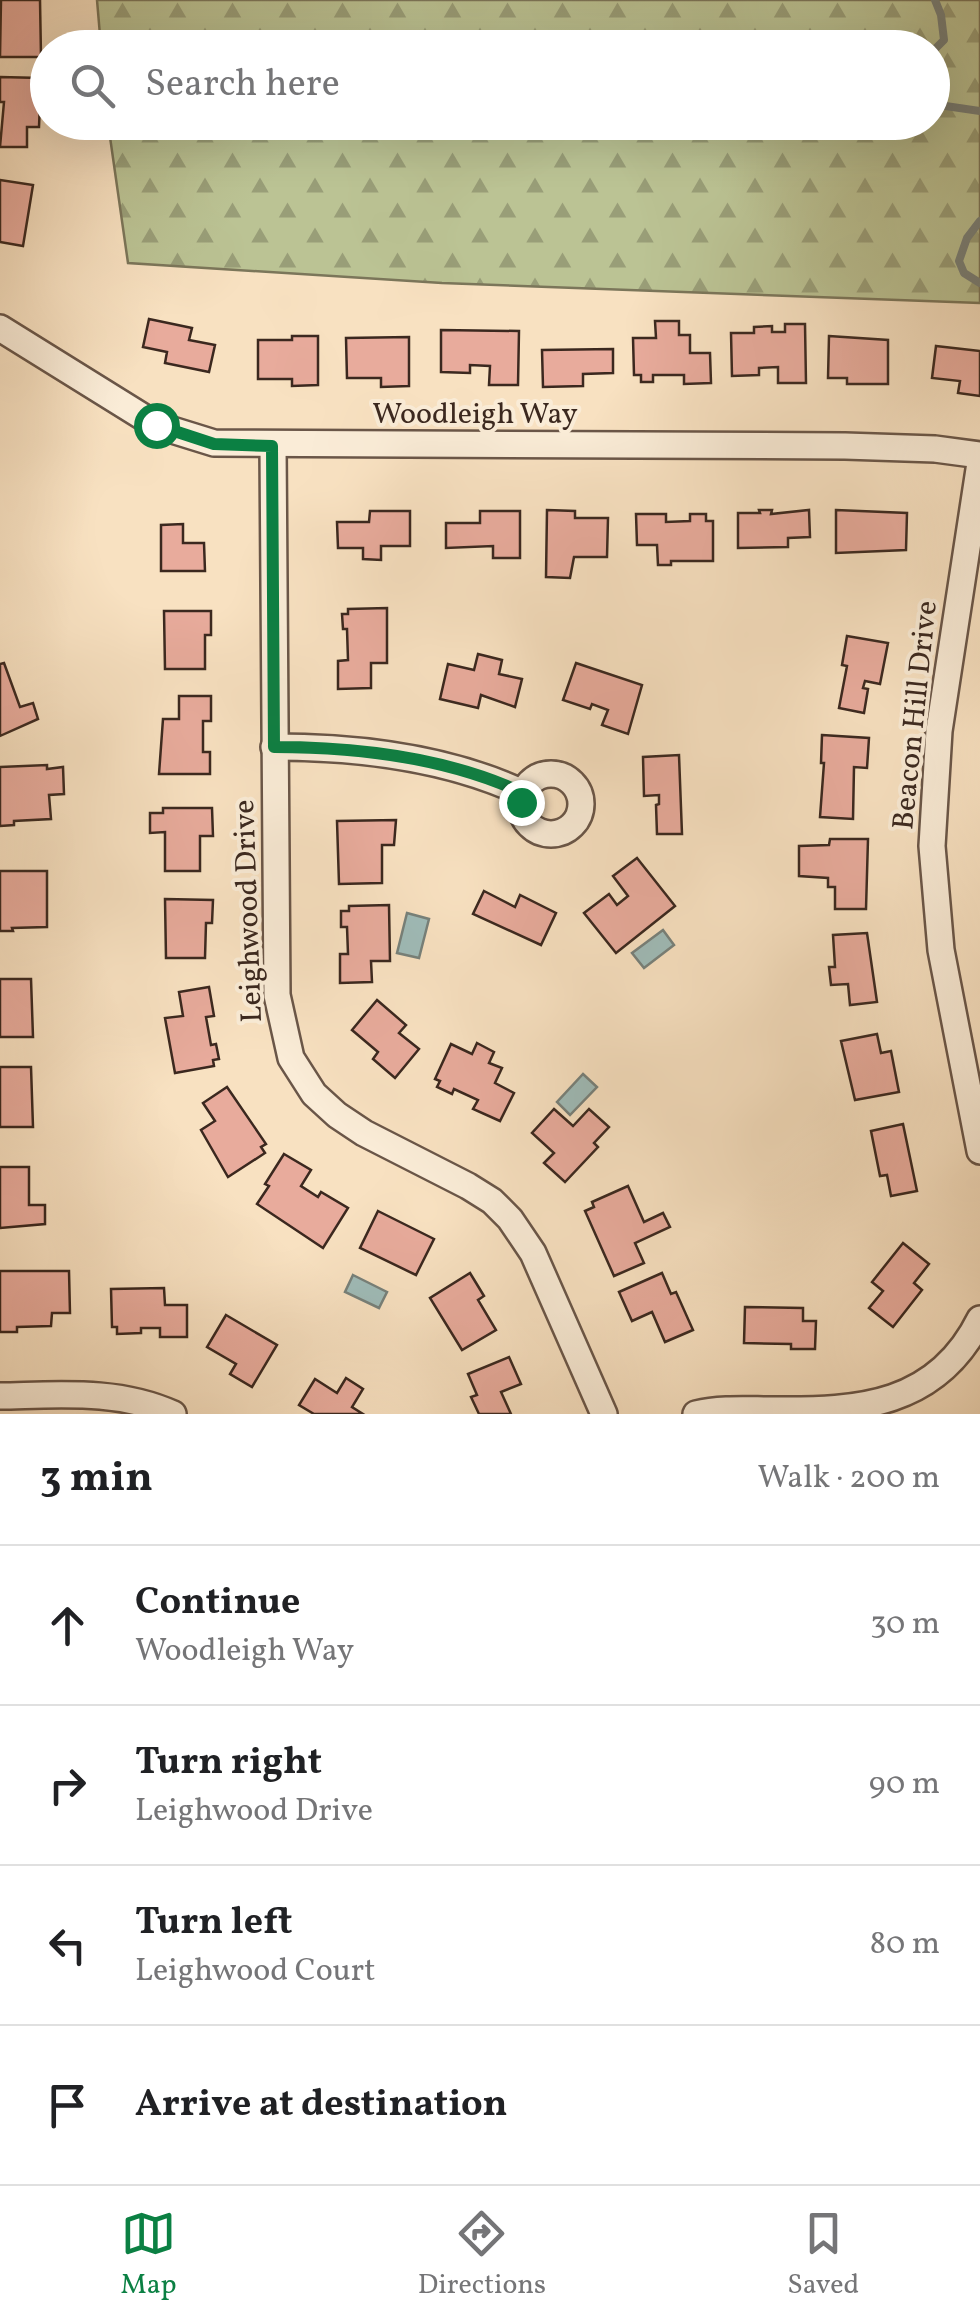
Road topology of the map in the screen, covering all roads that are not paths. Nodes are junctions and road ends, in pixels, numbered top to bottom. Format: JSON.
{"nodes":[{"id":1,"x":0,"y":328,"type":"edge"},
{"id":2,"x":272,"y":446,"type":"junction"},
{"id":3,"x":980,"y":455,"type":"edge"},
{"id":4,"x":980,"y":463,"type":"edge"},
{"id":5,"x":274,"y":747,"type":"junction"},
{"id":6,"x":523,"y":793,"type":"dead end"},
{"id":7,"x":980,"y":1151,"type":"edge"},
{"id":8,"x":980,"y":1320,"type":"edge"},
{"id":9,"x":0,"y":1396,"type":"edge"},
{"id":10,"x":878,"y":1409,"type":"edge"},
{"id":11,"x":173,"y":1414,"type":"edge"},
{"id":12,"x":604,"y":1414,"type":"edge"},
{"id":13,"x":696,"y":1414,"type":"edge"}],
"edges":[{"from":1,"to":2,"type":"street","name":"Woodleigh Way"},
{"from":2,"to":3,"type":"street","name":"Woodleigh Way"},
{"from":2,"to":5,"type":"street","name":"Leighwood Drive"},
{"from":4,"to":7,"type":"street","name":"Beacon Hill Drive"},
{"from":5,"to":6,"type":"street"},
{"from":5,"to":12,"type":"street","name":"Leighwood Drive"},
{"from":8,"to":10,"type":"street"},
{"from":9,"to":11,"type":"street"},
{"from":10,"to":13,"type":"street"}]}
